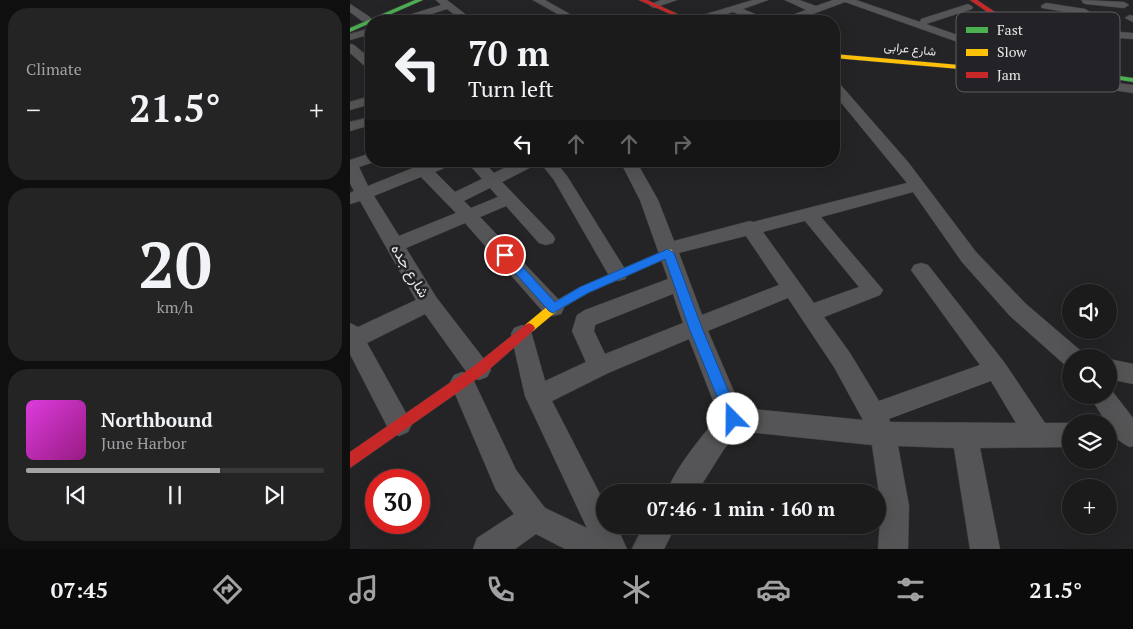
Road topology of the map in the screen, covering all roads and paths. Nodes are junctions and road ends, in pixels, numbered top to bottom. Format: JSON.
{"nodes":[{"id":1,"x":410,"y":0,"type":"edge"},
{"id":2,"x":420,"y":0,"type":"edge"},
{"id":3,"x":538,"y":0,"type":"edge"},
{"id":4,"x":629,"y":0,"type":"edge"},
{"id":5,"x":642,"y":0,"type":"edge"},
{"id":6,"x":672,"y":0,"type":"edge"},
{"id":7,"x":762,"y":0,"type":"edge"},
{"id":8,"x":790,"y":0,"type":"edge"},
{"id":9,"x":852,"y":0,"type":"edge"},
{"id":10,"x":967,"y":2,"type":"edge"},
{"id":11,"x":1123,"y":2,"type":"edge"},
{"id":12,"x":444,"y":3,"type":"edge"},
{"id":13,"x":1045,"y":3,"type":"edge"},
{"id":14,"x":1086,"y":4,"type":"edge"},
{"id":15,"x":654,"y":5,"type":"junction"},
{"id":16,"x":350,"y":8,"type":"edge"},
{"id":17,"x":734,"y":9,"type":"junction"},
{"id":18,"x":816,"y":10,"type":"junction"},
{"id":19,"x":978,"y":12,"type":"edge"},
{"id":20,"x":984,"y":12,"type":"edge"},
{"id":21,"x":375,"y":15,"type":"edge"},
{"id":22,"x":385,"y":15,"type":"edge"},
{"id":23,"x":415,"y":15,"type":"edge"},
{"id":24,"x":461,"y":15,"type":"edge"},
{"id":25,"x":566,"y":15,"type":"edge"},
{"id":26,"x":661,"y":15,"type":"edge"},
{"id":27,"x":676,"y":15,"type":"edge"},
{"id":28,"x":714,"y":15,"type":"edge"},
{"id":29,"x":748,"y":15,"type":"edge"},
{"id":30,"x":802,"y":15,"type":"edge"},
{"id":31,"x":817,"y":15,"type":"edge"},
{"id":32,"x":365,"y":18,"type":"edge"},
{"id":33,"x":1132,"y":18,"type":"edge"},
{"id":34,"x":365,"y":19,"type":"edge"},
{"id":35,"x":925,"y":21,"type":"junction"},
{"id":36,"x":365,"y":24,"type":"edge"},
{"id":37,"x":350,"y":25,"type":"edge"},
{"id":38,"x":350,"y":30,"type":"edge"},
{"id":39,"x":365,"y":32,"type":"edge"},
{"id":40,"x":956,"y":32,"type":"edge"},
{"id":41,"x":350,"y":37,"type":"edge"},
{"id":42,"x":956,"y":38,"type":"edge"},
{"id":43,"x":1129,"y":40,"type":"edge"},
{"id":44,"x":350,"y":47,"type":"edge"},
{"id":45,"x":840,"y":50,"type":"edge"},
{"id":46,"x":365,"y":56,"type":"edge"},
{"id":47,"x":840,"y":57,"type":"edge"},
{"id":48,"x":365,"y":59,"type":"edge"},
{"id":49,"x":350,"y":60,"type":"edge"},
{"id":50,"x":956,"y":61,"type":"edge"},
{"id":51,"x":956,"y":66,"type":"edge"},
{"id":52,"x":1120,"y":69,"type":"edge"},
{"id":53,"x":1133,"y":70,"type":"edge"},
{"id":54,"x":1120,"y":77,"type":"edge"},
{"id":55,"x":1133,"y":80,"type":"edge"},
{"id":56,"x":1120,"y":87,"type":"edge"},
{"id":57,"x":1133,"y":89,"type":"edge"},
{"id":58,"x":840,"y":93,"type":"edge"},
{"id":59,"x":365,"y":104,"type":"edge"},
{"id":60,"x":350,"y":106,"type":"edge"},
{"id":61,"x":365,"y":123,"type":"edge"},
{"id":62,"x":350,"y":127,"type":"edge"},
{"id":63,"x":365,"y":160,"type":"edge"},
{"id":64,"x":350,"y":165,"type":"edge"},
{"id":65,"x":417,"y":167,"type":"edge"},
{"id":66,"x":420,"y":167,"type":"edge"},
{"id":67,"x":479,"y":167,"type":"edge"},
{"id":68,"x":519,"y":167,"type":"edge"},
{"id":69,"x":552,"y":167,"type":"edge"},
{"id":70,"x":631,"y":167,"type":"edge"},
{"id":71,"x":491,"y":181,"type":"junction"},
{"id":72,"x":917,"y":185,"type":"junction"},
{"id":73,"x":357,"y":196,"type":"edge"},
{"id":74,"x":508,"y":199,"type":"junction"},
{"id":75,"x":453,"y":200,"type":"junction"},
{"id":76,"x":808,"y":213,"type":"junction"},
{"id":77,"x":468,"y":215,"type":"junction"},
{"id":78,"x":750,"y":228,"type":"junction"},
{"id":79,"x":546,"y":239,"type":"dead end"},
{"id":80,"x":394,"y":245,"type":"junction"},
{"id":81,"x":668,"y":251,"type":"junction"},
{"id":82,"x":921,"y":270,"type":"dead end"},
{"id":83,"x":618,"y":274,"type":"junction"},
{"id":84,"x":680,"y":283,"type":"junction"},
{"id":85,"x":791,"y":288,"type":"junction"},
{"id":86,"x":429,"y":303,"type":"junction"},
{"id":87,"x":553,"y":308,"type":"junction"},
{"id":88,"x":811,"y":313,"type":"junction"},
{"id":89,"x":695,"y":328,"type":"junction"},
{"id":90,"x":522,"y":334,"type":"junction"},
{"id":91,"x":351,"y":337,"type":"edge"},
{"id":92,"x":1063,"y":349,"type":"edge"},
{"id":93,"x":600,"y":366,"type":"junction"},
{"id":94,"x":996,"y":369,"type":"junction"},
{"id":95,"x":1117,"y":371,"type":"edge"},
{"id":96,"x":1133,"y":374,"type":"edge"},
{"id":97,"x":470,"y":376,"type":"junction"},
{"id":98,"x":537,"y":396,"type":"junction"},
{"id":99,"x":1107,"y":404,"type":"edge"},
{"id":100,"x":733,"y":419,"type":"junction"},
{"id":101,"x":399,"y":424,"type":"junction"},
{"id":102,"x":878,"y":424,"type":"junction"},
{"id":103,"x":1038,"y":434,"type":"junction"},
{"id":104,"x":1062,"y":434,"type":"edge"},
{"id":105,"x":1124,"y":435,"type":"edge"},
{"id":106,"x":964,"y":436,"type":"junction"},
{"id":107,"x":350,"y":461,"type":"edge"},
{"id":108,"x":686,"y":484,"type":"edge"},
{"id":109,"x":535,"y":518,"type":"junction"},
{"id":110,"x":656,"y":534,"type":"edge"},
{"id":111,"x":488,"y":549,"type":"edge"},
{"id":112,"x":596,"y":549,"type":"edge"},
{"id":113,"x":612,"y":549,"type":"edge"},
{"id":114,"x":647,"y":549,"type":"edge"},
{"id":115,"x":893,"y":549,"type":"edge"},
{"id":116,"x":985,"y":549,"type":"edge"}],
"edges":[{"from":1,"to":21,"type":"main road"},
{"from":2,"to":22,"type":"main road"},
{"from":3,"to":25,"type":"street"},
{"from":4,"to":26,"type":"main road"},
{"from":5,"to":15,"type":"main road"},
{"from":6,"to":15,"type":"street"},
{"from":7,"to":17,"type":"street"},
{"from":8,"to":18,"type":"street"},
{"from":9,"to":18,"type":"street"},
{"from":9,"to":31,"type":"street"},
{"from":9,"to":35,"type":"street"},
{"from":9,"to":42,"type":"street"},
{"from":10,"to":19,"type":"main road"},
{"from":10,"to":20,"type":"main road"},
{"from":10,"to":35,"type":"street"},
{"from":11,"to":14,"type":"street"},
{"from":11,"to":33,"type":"street"},
{"from":12,"to":23,"type":"street"},
{"from":12,"to":24,"type":"street"},
{"from":13,"to":14,"type":"street"},
{"from":15,"to":27,"type":"main road"},
{"from":16,"to":32,"type":"street"},
{"from":17,"to":28,"type":"street"},
{"from":17,"to":29,"type":"street"},
{"from":18,"to":30,"type":"street"},
{"from":33,"to":43,"type":"street"},
{"from":34,"to":37,"type":"main road"},
{"from":35,"to":40,"type":"street"},
{"from":36,"to":38,"type":"main road"},
{"from":39,"to":41,"type":"street"},
{"from":44,"to":46,"type":"street"},
{"from":45,"to":50,"type":"main road","name":"شارع عرابى"},
{"from":47,"to":51,"type":"main road","name":"شارع عرابى"},
{"from":48,"to":49,"type":"street"},
{"from":52,"to":53,"type":"main road"},
{"from":54,"to":55,"type":"main road"},
{"from":56,"to":57,"type":"street"},
{"from":58,"to":72,"type":"street"},
{"from":59,"to":60,"type":"street"},
{"from":61,"to":62,"type":"street"},
{"from":63,"to":64,"type":"street"},
{"from":64,"to":73,"type":"street","name":"شارع جده"},
{"from":65,"to":73,"type":"street"},
{"from":66,"to":75,"type":"street"},
{"from":67,"to":71,"type":"street"},
{"from":68,"to":71,"type":"street"},
{"from":69,"to":83,"type":"street"},
{"from":70,"to":81,"type":"street"},
{"from":71,"to":74,"type":"street"},
{"from":71,"to":75,"type":"street"},
{"from":72,"to":76,"type":"street"},
{"from":72,"to":92,"type":"street"},
{"from":73,"to":80,"type":"street","name":"شارع جده"},
{"from":74,"to":77,"type":"street"},
{"from":74,"to":79,"type":"street"},
{"from":75,"to":77,"type":"street"},
{"from":76,"to":78,"type":"street"},
{"from":76,"to":88,"type":"street"},
{"from":77,"to":80,"type":"street"},
{"from":77,"to":87,"type":"street"},
{"from":78,"to":81,"type":"street"},
{"from":78,"to":85,"type":"street"},
{"from":80,"to":86,"type":"street","name":"شارع جده"},
{"from":81,"to":83,"type":"main road"},
{"from":81,"to":84,"type":"street"},
{"from":82,"to":94,"type":"street"},
{"from":83,"to":87,"type":"main road"},
{"from":84,"to":89,"type":"street"},
{"from":84,"to":93,"type":"street"},
{"from":85,"to":88,"type":"street"},
{"from":85,"to":89,"type":"street"},
{"from":86,"to":91,"type":"street"},
{"from":86,"to":97,"type":"street","name":"شارع جده"},
{"from":87,"to":90,"type":"main road"},
{"from":88,"to":102,"type":"street"},
{"from":89,"to":93,"type":"street"},
{"from":89,"to":100,"type":"street"},
{"from":90,"to":97,"type":"main road"},
{"from":90,"to":98,"type":"street"},
{"from":91,"to":101,"type":"street"},
{"from":93,"to":98,"type":"street"},
{"from":94,"to":102,"type":"street"},
{"from":94,"to":103,"type":"street"},
{"from":95,"to":96,"type":"street"},
{"from":97,"to":101,"type":"main road"},
{"from":97,"to":109,"type":"street","name":"شارع جده"},
{"from":98,"to":113,"type":"street"},
{"from":99,"to":105,"type":"street"},
{"from":100,"to":102,"type":"street"},
{"from":100,"to":108,"type":"street"},
{"from":101,"to":107,"type":"main road"},
{"from":102,"to":106,"type":"street"},
{"from":102,"to":115,"type":"street"},
{"from":103,"to":104,"type":"street"},
{"from":103,"to":106,"type":"street"},
{"from":106,"to":116,"type":"street"},
{"from":109,"to":111,"type":"street"},
{"from":109,"to":112,"type":"street"},
{"from":110,"to":114,"type":"street"}]}
